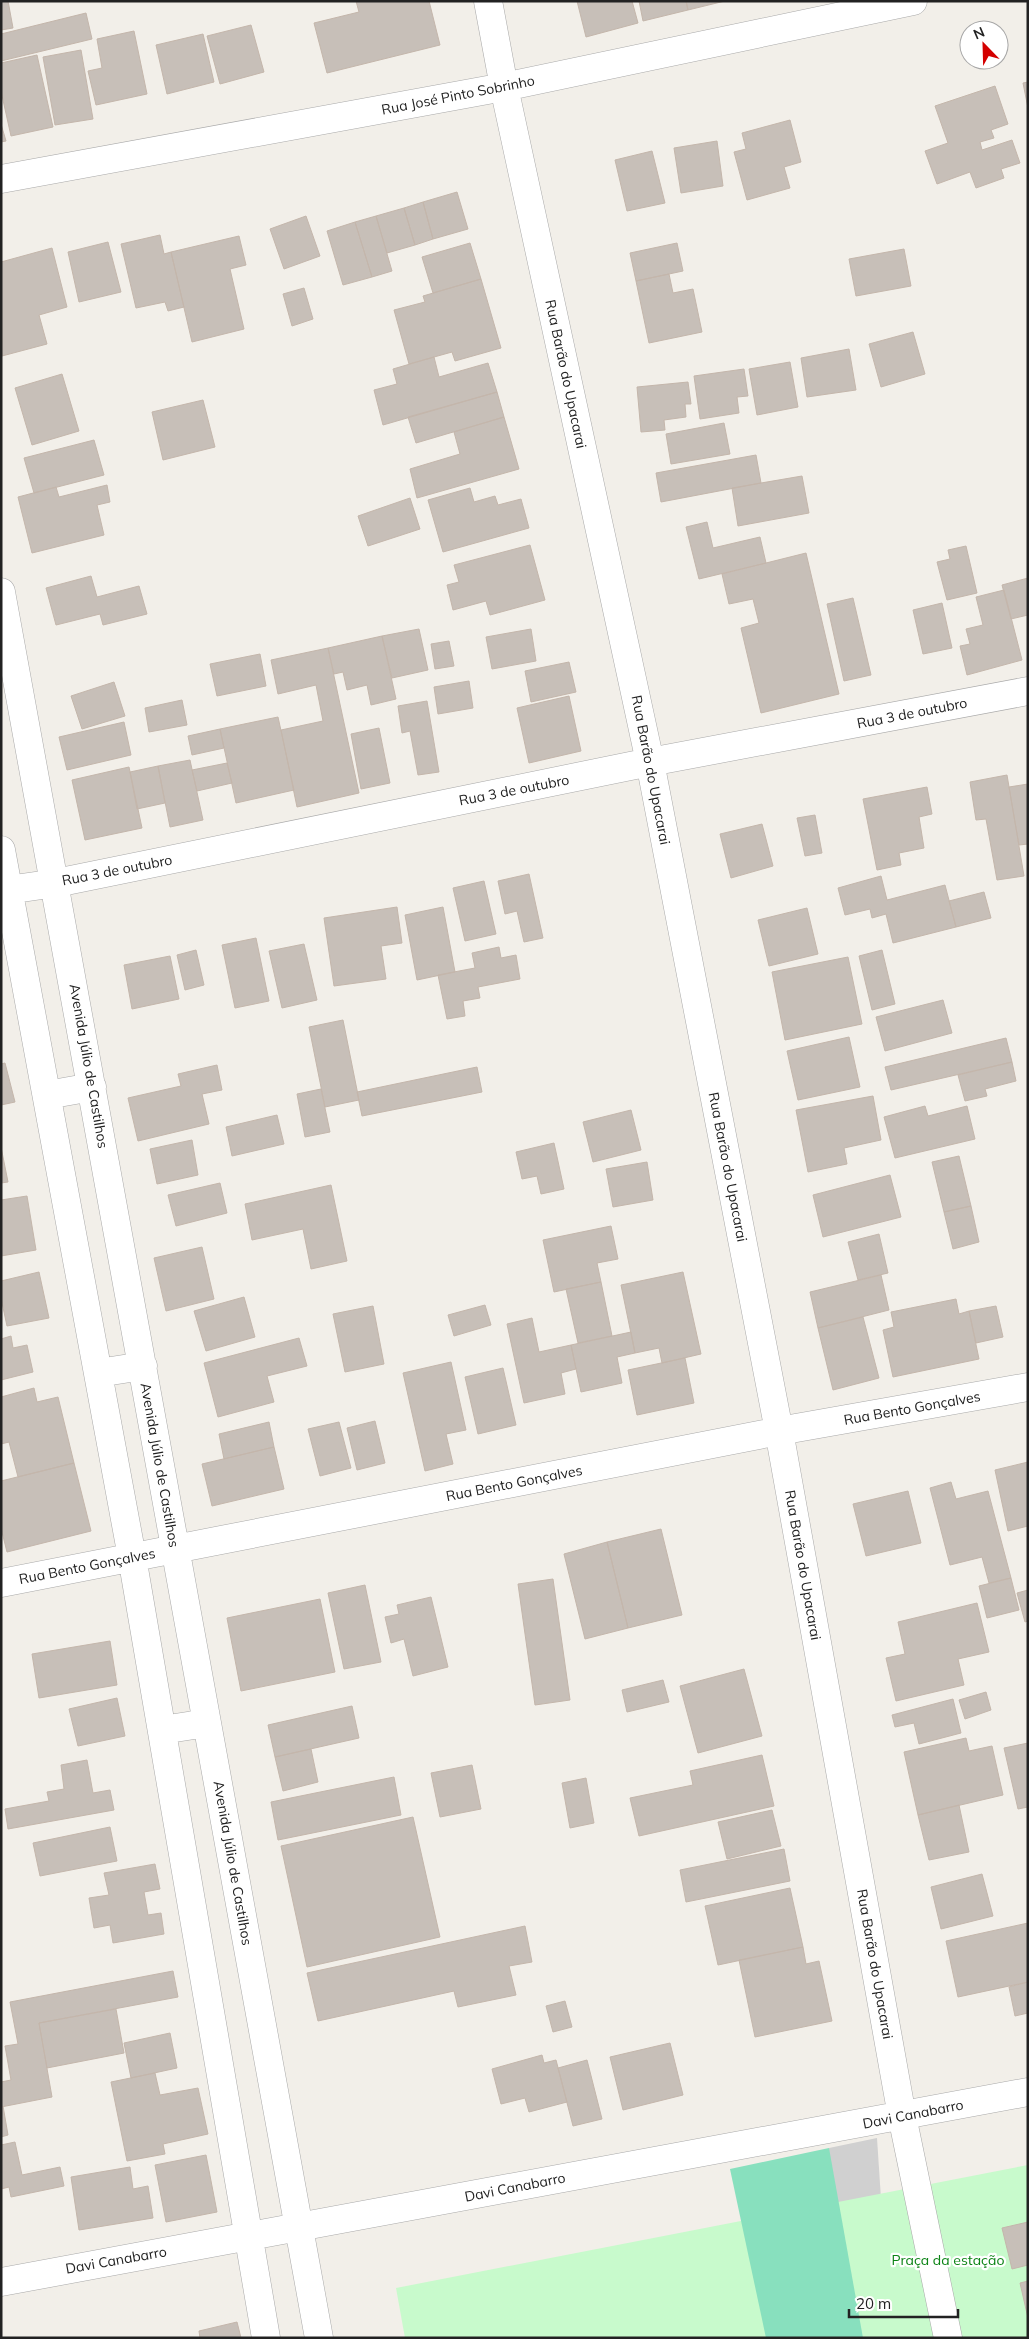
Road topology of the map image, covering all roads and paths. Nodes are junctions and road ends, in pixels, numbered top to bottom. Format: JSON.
{"nodes":[{"id":1,"x":488,"y":1,"type":"edge"},
{"id":2,"x":913,"y":1,"type":"edge"},
{"id":3,"x":504,"y":87,"type":"junction"},
{"id":4,"x":1,"y":179,"type":"edge"},
{"id":5,"x":1,"y":592,"type":"edge"},
{"id":6,"x":1028,"y":691,"type":"edge"},
{"id":7,"x":650,"y":762,"type":"junction"},
{"id":8,"x":1,"y":850,"type":"edge"},
{"id":9,"x":56,"y":883,"type":"junction"},
{"id":10,"x":5,"y":890,"type":"edge"},
{"id":11,"x":92,"y":1087,"type":"junction"},
{"id":12,"x":47,"y":1095,"type":"junction"},
{"id":13,"x":143,"y":1366,"type":"junction"},
{"id":14,"x":98,"y":1374,"type":"junction"},
{"id":15,"x":1028,"y":1387,"type":"edge"},
{"id":16,"x":779,"y":1432,"type":"junction"},
{"id":17,"x":176,"y":1549,"type":"junction"},
{"id":18,"x":132,"y":1557,"type":"junction"},
{"id":19,"x":1,"y":1583,"type":"edge"},
{"id":20,"x":207,"y":1723,"type":"junction"},
{"id":21,"x":162,"y":1730,"type":"junction"},
{"id":22,"x":1028,"y":2092,"type":"edge"},
{"id":23,"x":902,"y":2116,"type":"junction"},
{"id":24,"x":299,"y":2228,"type":"junction"},
{"id":25,"x":248,"y":2236,"type":"junction"},
{"id":26,"x":1,"y":2282,"type":"edge"},
{"id":27,"x":266,"y":2338,"type":"edge"},
{"id":28,"x":319,"y":2338,"type":"edge"},
{"id":29,"x":948,"y":2338,"type":"edge"}],
"edges":[{"from":1,"to":3,"type":"street","name":"Rua Barão do Upacarai"},
{"from":2,"to":3,"type":"street","name":"Rua José Pinto Sobrinho"},
{"from":3,"to":4,"type":"street","name":"Rua José Pinto Sobrinho"},
{"from":3,"to":7,"type":"street","name":"Rua Barão do Upacarai"},
{"from":5,"to":9,"type":"street","name":"Avenida Júlio de Castilhos"},
{"from":6,"to":7,"type":"street","name":"Rua 3 de outubro"},
{"from":7,"to":9,"type":"street","name":"Rua 3 de outubro"},
{"from":7,"to":16,"type":"street","name":"Rua Barão do Upacarai"},
{"from":8,"to":10,"type":"street"},
{"from":9,"to":10,"type":"street","name":"Rua 3 de outubro"},
{"from":9,"to":11,"type":"street","name":"Avenida Júlio de Castilhos"},
{"from":10,"to":12,"type":"street"},
{"from":11,"to":12,"type":"street"},
{"from":11,"to":13,"type":"street","name":"Avenida Júlio de Castilhos"},
{"from":12,"to":14,"type":"street"},
{"from":13,"to":14,"type":"street"},
{"from":13,"to":17,"type":"street","name":"Avenida Júlio de Castilhos"},
{"from":14,"to":18,"type":"street"},
{"from":15,"to":16,"type":"street","name":"Rua Bento Gonçalves"},
{"from":16,"to":17,"type":"street","name":"Rua Bento Gonçalves"},
{"from":16,"to":23,"type":"street","name":"Rua Barão do Upacarai"},
{"from":17,"to":18,"type":"street","name":"Rua Bento Gonçalves"},
{"from":17,"to":20,"type":"street","name":"Avenida Júlio de Castilhos"},
{"from":18,"to":19,"type":"street","name":"Rua Bento Gonçalves"},
{"from":18,"to":21,"type":"street"},
{"from":20,"to":21,"type":"street"},
{"from":20,"to":24,"type":"street","name":"Avenida Júlio de Castilhos"},
{"from":21,"to":25,"type":"street"},
{"from":22,"to":23,"type":"street","name":"Davi Canabarro"},
{"from":23,"to":24,"type":"street","name":"Davi Canabarro"},
{"from":23,"to":29,"type":"street","name":"Rua Barão do Upacarai"},
{"from":24,"to":25,"type":"street","name":"Davi Canabarro"},
{"from":24,"to":28,"type":"street","name":"Avenida Júlio de Castilhos"},
{"from":25,"to":26,"type":"street","name":"Davi Canabarro"},
{"from":25,"to":27,"type":"street"}]}
